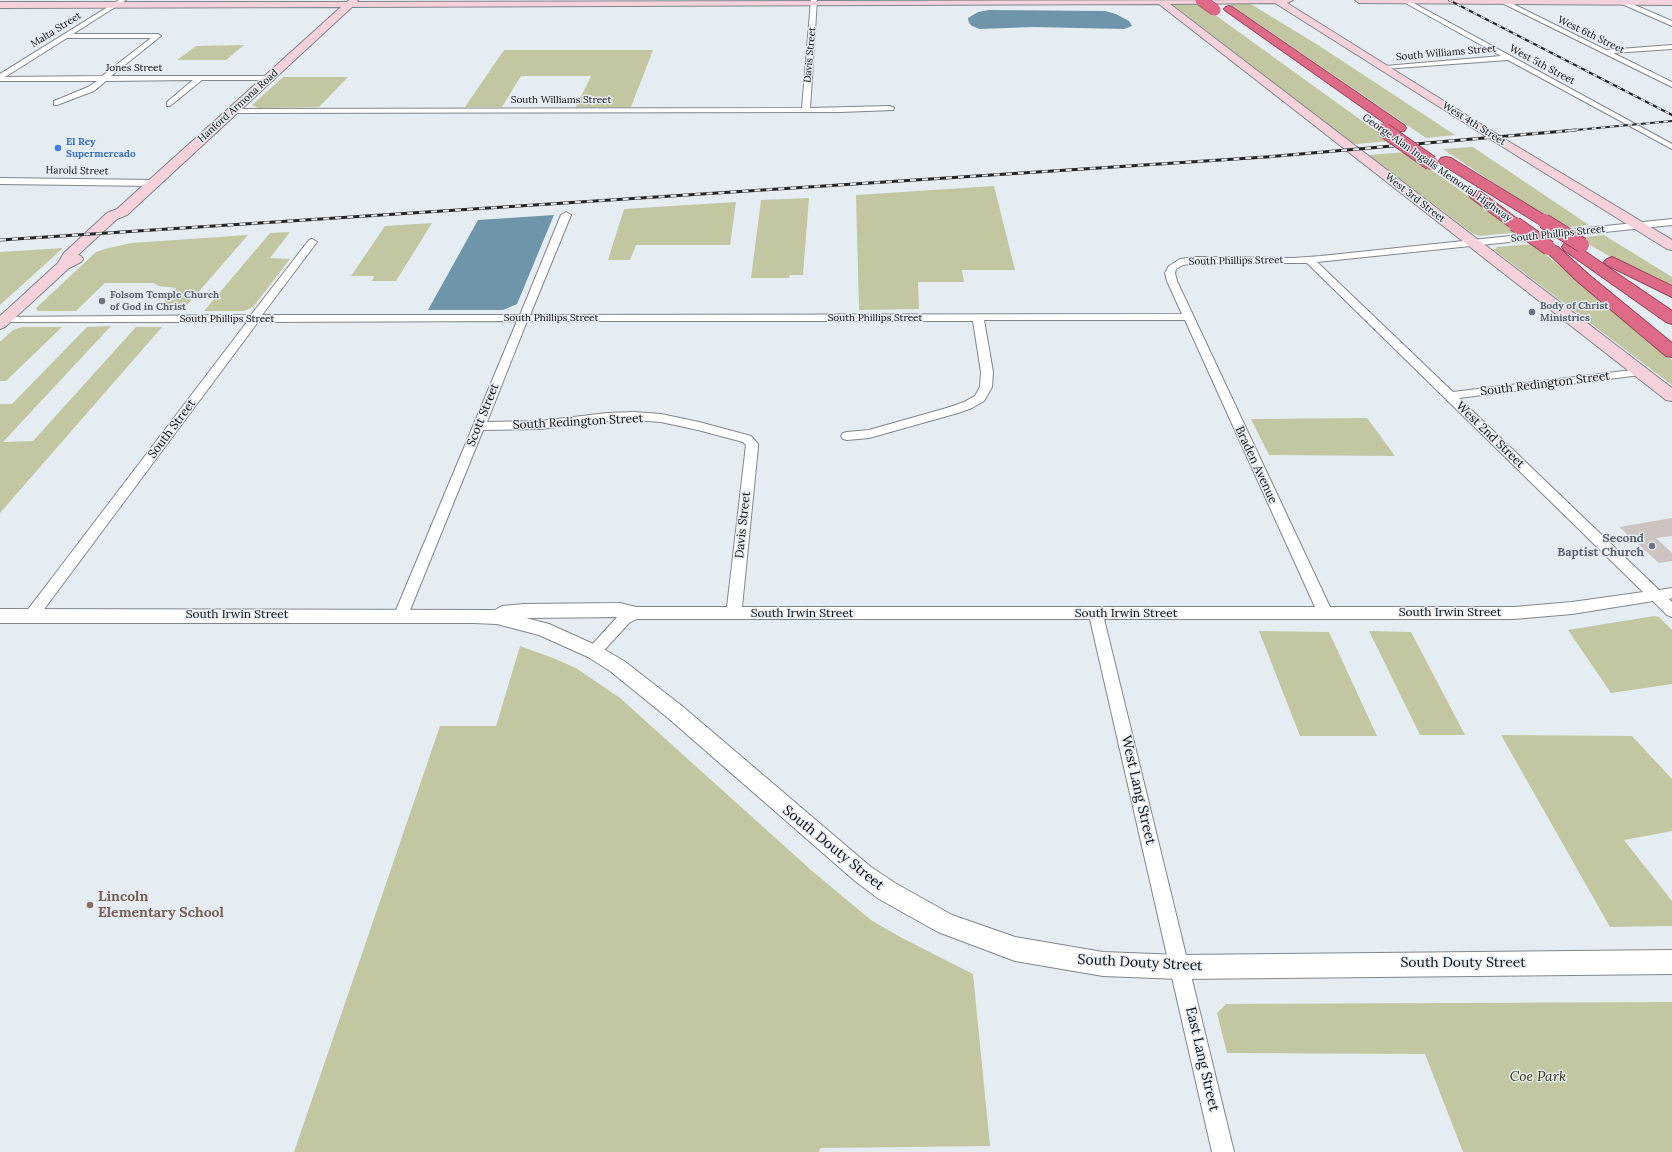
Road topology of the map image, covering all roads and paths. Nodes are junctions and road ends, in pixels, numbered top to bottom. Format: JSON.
{"nodes":[{"id":1,"x":297,"y":0,"type":"edge"},
{"id":2,"x":576,"y":0,"type":"edge"},
{"id":3,"x":651,"y":0,"type":"edge"},
{"id":4,"x":1201,"y":0,"type":"edge"},
{"id":5,"x":1277,"y":0,"type":"edge"},
{"id":6,"x":1289,"y":0,"type":"edge"},
{"id":7,"x":1359,"y":0,"type":"edge"},
{"id":8,"x":1403,"y":0,"type":"edge"},
{"id":9,"x":1618,"y":0,"type":"edge"},
{"id":10,"x":0,"y":1,"type":"edge"},
{"id":11,"x":219,"y":1,"type":"edge"},
{"id":12,"x":630,"y":1,"type":"edge"},
{"id":13,"x":1086,"y":1,"type":"edge"},
{"id":14,"x":1160,"y":1,"type":"edge"},
{"id":15,"x":1457,"y":1,"type":"edge"},
{"id":16,"x":1501,"y":1,"type":"edge"},
{"id":17,"x":1631,"y":1,"type":"edge"},
{"id":18,"x":120,"y":2,"type":"edge"},
{"id":19,"x":351,"y":2,"type":"edge"},
{"id":20,"x":814,"y":2,"type":"edge"},
{"id":21,"x":1672,"y":2,"type":"edge"},
{"id":22,"x":0,"y":5,"type":"edge"},
{"id":23,"x":1215,"y":5,"type":"edge"},
{"id":24,"x":1645,"y":12,"type":"junction"},
{"id":25,"x":1672,"y":24,"type":"edge"},
{"id":26,"x":66,"y":36,"type":"junction"},
{"id":27,"x":1672,"y":47,"type":"edge"},
{"id":28,"x":1604,"y":52,"type":"junction"},
{"id":29,"x":1507,"y":58,"type":"junction"},
{"id":30,"x":1386,"y":68,"type":"junction"},
{"id":31,"x":0,"y":78,"type":"edge"},
{"id":32,"x":105,"y":78,"type":"junction"},
{"id":33,"x":268,"y":78,"type":"junction"},
{"id":34,"x":200,"y":79,"type":"junction"},
{"id":35,"x":1672,"y":85,"type":"edge"},
{"id":36,"x":57,"y":102,"type":"dead end"},
{"id":37,"x":170,"y":104,"type":"dead end"},
{"id":38,"x":890,"y":108,"type":"dead end"},
{"id":39,"x":806,"y":109,"type":"junction"},
{"id":40,"x":232,"y":111,"type":"junction"},
{"id":41,"x":1672,"y":147,"type":"edge"},
{"id":42,"x":0,"y":182,"type":"edge"},
{"id":43,"x":154,"y":183,"type":"junction"},
{"id":44,"x":566,"y":215,"type":"dead end"},
{"id":45,"x":1672,"y":222,"type":"edge"},
{"id":46,"x":1639,"y":226,"type":"junction"},
{"id":47,"x":312,"y":242,"type":"dead end"},
{"id":48,"x":1473,"y":244,"type":"junction"},
{"id":49,"x":1576,"y":246,"type":"junction"},
{"id":50,"x":1672,"y":246,"type":"edge"},
{"id":51,"x":1551,"y":249,"type":"junction"},
{"id":52,"x":1309,"y":260,"type":"junction"},
{"id":53,"x":1672,"y":292,"type":"edge"},
{"id":54,"x":1188,"y":317,"type":"junction"},
{"id":55,"x":524,"y":318,"type":"junction"},
{"id":56,"x":978,"y":318,"type":"junction"},
{"id":57,"x":255,"y":319,"type":"junction"},
{"id":58,"x":1672,"y":319,"type":"edge"},
{"id":59,"x":2,"y":322,"type":"edge"},
{"id":60,"x":1672,"y":336,"type":"edge"},
{"id":61,"x":1672,"y":352,"type":"edge"},
{"id":62,"x":1640,"y":372,"type":"junction"},
{"id":63,"x":1450,"y":396,"type":"junction"},
{"id":64,"x":1672,"y":396,"type":"edge"},
{"id":65,"x":479,"y":426,"type":"junction"},
{"id":66,"x":847,"y":436,"type":"dead end"},
{"id":67,"x":747,"y":439,"type":"joint"},
{"id":68,"x":1672,"y":592,"type":"edge"},
{"id":69,"x":1656,"y":595,"type":"junction"},
{"id":70,"x":1672,"y":611,"type":"edge"},
{"id":71,"x":634,"y":613,"type":"junction"},
{"id":72,"x":1325,"y":613,"type":"junction"},
{"id":73,"x":734,"y":614,"type":"junction"},
{"id":74,"x":1096,"y":614,"type":"junction"},
{"id":75,"x":401,"y":615,"type":"junction"},
{"id":76,"x":0,"y":616,"type":"edge"},
{"id":77,"x":31,"y":616,"type":"junction"},
{"id":78,"x":474,"y":616,"type":"junction"},
{"id":79,"x":594,"y":652,"type":"junction"},
{"id":80,"x":1672,"y":962,"type":"edge"},
{"id":81,"x":1180,"y":967,"type":"junction"},
{"id":82,"x":1223,"y":1152,"type":"edge"}],
"edges":[{"from":1,"to":11,"type":"main road"},
{"from":2,"to":12,"type":"main road"},
{"from":3,"to":12,"type":"main road"},
{"from":4,"to":23,"type":"highway","name":"George Alan Ingalls Memorial Highway","bridge":true},
{"from":5,"to":6,"type":"main road"},
{"from":5,"to":14,"type":"main road"},
{"from":5,"to":30,"type":"main road","name":"West 4th Street"},
{"from":7,"to":8,"type":"main road"},
{"from":8,"to":15,"type":"main road"},
{"from":8,"to":29,"type":"street","name":"West 5th Street"},
{"from":9,"to":16,"type":"main road"},
{"from":9,"to":17,"type":"main road"},
{"from":9,"to":24,"type":"street"},
{"from":10,"to":18,"type":"main road"},
{"from":11,"to":18,"type":"main road"},
{"from":11,"to":19,"type":"main road"},
{"from":12,"to":19,"type":"main road"},
{"from":12,"to":20,"type":"main road"},
{"from":13,"to":14,"type":"main road"},
{"from":13,"to":20,"type":"main road"},
{"from":14,"to":48,"type":"main road","name":"West 3rd Street"},
{"from":15,"to":16,"type":"main road"},
{"from":16,"to":28,"type":"street","name":"West 6th Street"},
{"from":17,"to":21,"type":"main road"},
{"from":17,"to":24,"type":"street"},
{"from":18,"to":22,"type":"main road"},
{"from":18,"to":26,"type":"street","name":"Malta Street"},
{"from":19,"to":33,"type":"main road","name":"Hanford Armona Road"},
{"from":20,"to":39,"type":"street","name":"Davis Street"},
{"from":23,"to":49,"type":"highway","name":"George Alan Ingalls Memorial Highway"},
{"from":23,"to":51,"type":"highway","name":"George Alan Ingalls Memorial Highway","bridge":true},
{"from":24,"to":25,"type":"street"},
{"from":26,"to":31,"type":"street","name":"Malta Street"},
{"from":26,"to":32,"type":"street"},
{"from":27,"to":28,"type":"street"},
{"from":28,"to":35,"type":"street","name":"West 6th Street"},
{"from":29,"to":30,"type":"street","name":"South Williams Street"},
{"from":29,"to":41,"type":"street","name":"West 5th Street"},
{"from":30,"to":46,"type":"main road","name":"West 4th Street"},
{"from":31,"to":32,"type":"street","name":"Jones Street"},
{"from":32,"to":34,"type":"street","name":"Jones Street"},
{"from":32,"to":36,"type":"street"},
{"from":33,"to":34,"type":"street","name":"Jones Street"},
{"from":33,"to":40,"type":"main road","name":"Hanford Armona Road"},
{"from":34,"to":37,"type":"street"},
{"from":38,"to":39,"type":"street","name":"South Williams Street"},
{"from":39,"to":40,"type":"street","name":"South Williams Street"},
{"from":40,"to":43,"type":"main road","name":"Hanford Armona Road"},
{"from":42,"to":43,"type":"street","name":"Harold Street"},
{"from":43,"to":59,"type":"main road","name":"Hanford Armona Road"},
{"from":44,"to":55,"type":"street","name":"Scott Street"},
{"from":45,"to":46,"type":"street","name":"South Phillips Street"},
{"from":46,"to":48,"type":"street","name":"South Phillips Street"},
{"from":46,"to":50,"type":"main road","name":"West 4th Street"},
{"from":47,"to":57,"type":"street","name":"South Street"},
{"from":48,"to":52,"type":"street","name":"South Phillips Street"},
{"from":48,"to":62,"type":"main road","name":"West 3rd Street"},
{"from":49,"to":53,"type":"highway"},
{"from":49,"to":58,"type":"highway"},
{"from":51,"to":60,"type":"highway","name":"George Alan Ingalls Memorial Highway"},
{"from":51,"to":61,"type":"highway"},
{"from":52,"to":54,"type":"street","name":"South Phillips Street"},
{"from":52,"to":63,"type":"street","name":"West 2nd Street"},
{"from":54,"to":56,"type":"street","name":"South Phillips Street"},
{"from":54,"to":72,"type":"street","name":"Braden Avenue"},
{"from":55,"to":56,"type":"street","name":"South Phillips Street"},
{"from":55,"to":57,"type":"street","name":"South Phillips Street"},
{"from":55,"to":65,"type":"street","name":"Scott Street"},
{"from":56,"to":66,"type":"street"},
{"from":57,"to":59,"type":"street","name":"South Phillips Street"},
{"from":57,"to":77,"type":"street","name":"South Street"},
{"from":62,"to":63,"type":"street","name":"South Redington Street"},
{"from":62,"to":64,"type":"main road","name":"West 3rd Street"},
{"from":63,"to":69,"type":"street","name":"West 2nd Street"},
{"from":65,"to":67,"type":"street","name":"South Redington Street"},
{"from":65,"to":75,"type":"street","name":"Scott Street"},
{"from":67,"to":73,"type":"street","name":"Davis Street"},
{"from":68,"to":69,"type":"street","name":"South Irwin Street"},
{"from":69,"to":70,"type":"street","name":"West 2nd Street"},
{"from":69,"to":72,"type":"street","name":"South Irwin Street"},
{"from":71,"to":73,"type":"street","name":"South Irwin Street"},
{"from":71,"to":78,"type":"street"},
{"from":71,"to":79,"type":"street"},
{"from":72,"to":74,"type":"street","name":"South Irwin Street"},
{"from":73,"to":74,"type":"street","name":"South Irwin Street"},
{"from":74,"to":81,"type":"street","name":"West Lang Street"},
{"from":75,"to":77,"type":"street","name":"South Irwin Street"},
{"from":75,"to":78,"type":"street","name":"South Irwin Street"},
{"from":76,"to":77,"type":"street","name":"South Irwin Street"},
{"from":78,"to":79,"type":"street","name":"South Douty Street"},
{"from":79,"to":81,"type":"street","name":"South Douty Street"},
{"from":80,"to":81,"type":"street","name":"South Douty Street"},
{"from":81,"to":82,"type":"street","name":"East Lang Street"}]}
